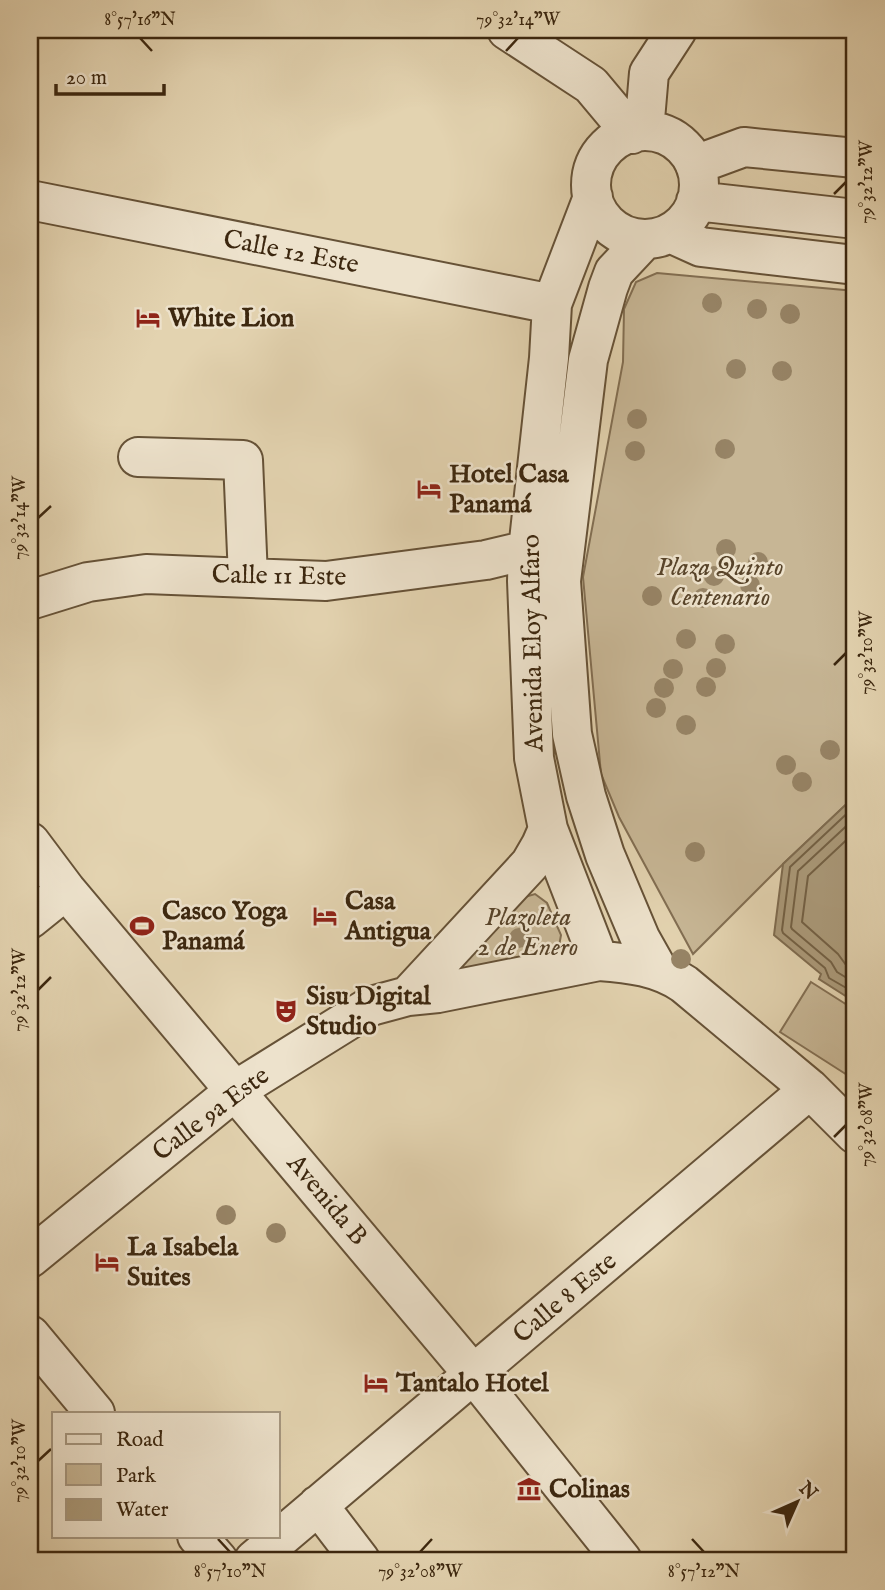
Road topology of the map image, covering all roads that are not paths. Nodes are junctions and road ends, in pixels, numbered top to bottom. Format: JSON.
{"nodes":[{"id":1,"x":507,"y":30,"type":"edge"},
{"id":2,"x":677,"y":30,"type":"edge"},
{"id":3,"x":638,"y":132,"type":"junction"},
{"id":4,"x":855,"y":158,"type":"edge"},
{"id":5,"x":696,"y":183,"type":"junction"},
{"id":6,"x":593,"y":197,"type":"junction"},
{"id":7,"x":30,"y":200,"type":"edge"},
{"id":8,"x":855,"y":219,"type":"edge"},
{"id":9,"x":658,"y":236,"type":"junction"},
{"id":10,"x":855,"y":265,"type":"edge"},
{"id":11,"x":552,"y":303,"type":"junction"},
{"id":12,"x":138,"y":457,"type":"dead end"},
{"id":13,"x":528,"y":550,"type":"junction"},
{"id":14,"x":248,"y":577,"type":"junction"},
{"id":15,"x":30,"y":600,"type":"edge"},
{"id":16,"x":30,"y":842,"type":"edge"},
{"id":17,"x":553,"y":843,"type":"junction"},
{"id":18,"x":605,"y":855,"type":"junction"},
{"id":19,"x":66,"y":890,"type":"junction"},
{"id":20,"x":30,"y":919,"type":"edge"},
{"id":21,"x":599,"y":961,"type":"junction"},
{"id":22,"x":658,"y":970,"type":"junction"},
{"id":23,"x":408,"y":996,"type":"junction"},
{"id":24,"x":810,"y":1089,"type":"junction"},
{"id":25,"x":236,"y":1090,"type":"junction"},
{"id":26,"x":855,"y":1134,"type":"edge"},
{"id":27,"x":30,"y":1258,"type":"edge"},
{"id":28,"x":30,"y":1335,"type":"edge"},
{"id":29,"x":474,"y":1375,"type":"junction"},
{"id":30,"x":94,"y":1412,"type":"edge"},
{"id":31,"x":318,"y":1505,"type":"junction"},
{"id":32,"x":199,"y":1538,"type":"edge"},
{"id":33,"x":280,"y":1538,"type":"edge"},
{"id":34,"x":280,"y":1538,"type":"edge"},
{"id":35,"x":218,"y":1560,"type":"edge"},
{"id":36,"x":254,"y":1560,"type":"edge"},
{"id":37,"x":360,"y":1560,"type":"edge"},
{"id":38,"x":622,"y":1560,"type":"edge"}],
"edges":[{"from":1,"to":3,"type":"street"},
{"from":2,"to":3,"type":"street"},
{"from":3,"to":5,"type":"street"},
{"from":3,"to":6,"type":"street"},
{"from":4,"to":5,"type":"street"},
{"from":5,"to":8,"type":"street"},
{"from":5,"to":9,"type":"street"},
{"from":6,"to":9,"type":"street"},
{"from":6,"to":11,"type":"street","name":"Avenida Eloy Alfaro"},
{"from":7,"to":11,"type":"street","name":"Calle 12 Este"},
{"from":9,"to":10,"type":"street"},
{"from":9,"to":18,"type":"street","name":"Avenida Eloy Alfaro"},
{"from":11,"to":13,"type":"street","name":"Avenida Eloy Alfaro"},
{"from":12,"to":14,"type":"street"},
{"from":13,"to":14,"type":"street","name":"Calle 11 Este"},
{"from":13,"to":17,"type":"street","name":"Avenida Eloy Alfaro"},
{"from":14,"to":15,"type":"street","name":"Calle 11 Este"},
{"from":16,"to":19,"type":"street","name":"Avenida B"},
{"from":17,"to":18,"type":"street"},
{"from":17,"to":21,"type":"street","name":"Avenida Eloy Alfaro"},
{"from":17,"to":23,"type":"street"},
{"from":18,"to":22,"type":"street","name":"Avenida Eloy Alfaro"},
{"from":19,"to":20,"type":"street"},
{"from":19,"to":25,"type":"street","name":"Avenida B"},
{"from":21,"to":22,"type":"street","name":"Calle 9a Este"},
{"from":21,"to":23,"type":"street","name":"Calle 9a Este"},
{"from":22,"to":24,"type":"street"},
{"from":23,"to":25,"type":"street","name":"Calle 9a Este"},
{"from":24,"to":26,"type":"street"},
{"from":24,"to":29,"type":"street","name":"Calle 8 Este"},
{"from":25,"to":27,"type":"street","name":"Calle 9a Este"},
{"from":25,"to":29,"type":"street","name":"Avenida B"},
{"from":28,"to":30,"type":"street"},
{"from":29,"to":31,"type":"street","name":"Calle 8 Este"},
{"from":29,"to":38,"type":"street","name":"Avenida B"},
{"from":31,"to":33,"type":"street","name":"Calle 8 Este"},
{"from":31,"to":37,"type":"street"},
{"from":32,"to":35,"type":"street"},
{"from":34,"to":36,"type":"street","name":"Calle 8 Este"}]}
